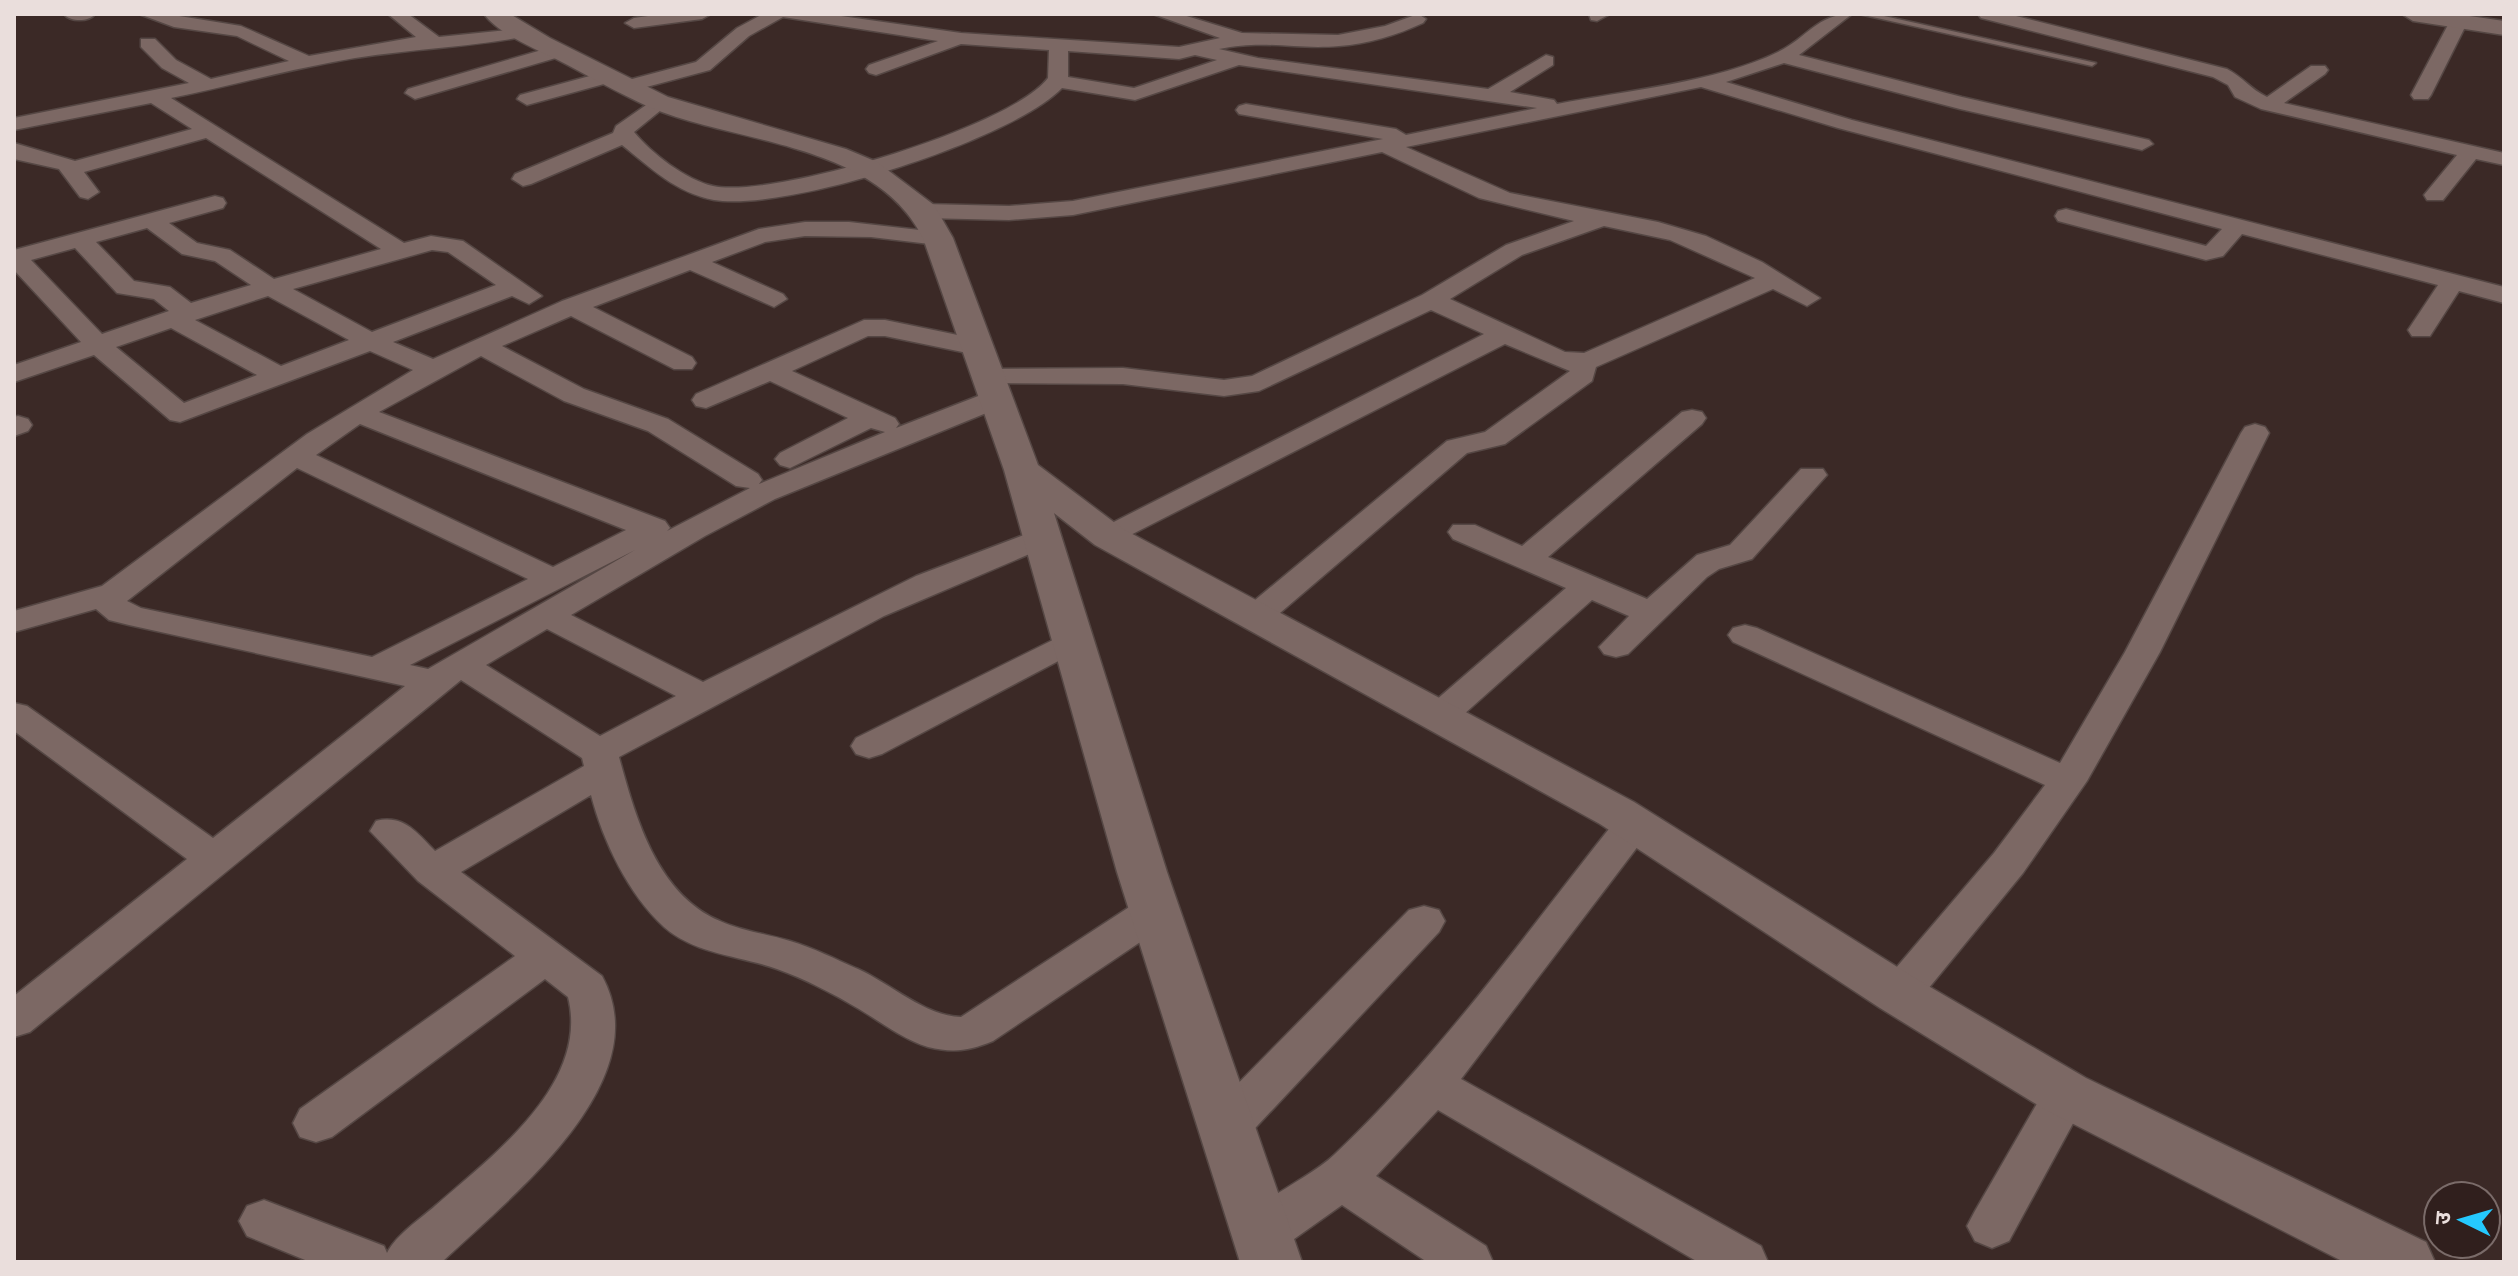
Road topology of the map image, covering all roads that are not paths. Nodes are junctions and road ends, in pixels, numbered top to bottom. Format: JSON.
{"nodes":[{"id":1,"x":73,"y":14,"type":"edge"},
{"id":2,"x":86,"y":14,"type":"edge"},
{"id":3,"x":148,"y":14,"type":"edge"},
{"id":4,"x":397,"y":14,"type":"edge"},
{"id":5,"x":702,"y":14,"type":"edge"},
{"id":6,"x":776,"y":14,"type":"edge"},
{"id":7,"x":790,"y":14,"type":"edge"},
{"id":8,"x":896,"y":14,"type":"edge"},
{"id":9,"x":1162,"y":14,"type":"edge"},
{"id":10,"x":1843,"y":14,"type":"edge"},
{"id":11,"x":1863,"y":14,"type":"edge"},
{"id":12,"x":1987,"y":14,"type":"edge"},
{"id":13,"x":2413,"y":14,"type":"edge"},
{"id":14,"x":1417,"y":19,"type":"dead end"},
{"id":15,"x":2459,"y":21,"type":"junction"},
{"id":16,"x":509,"y":23,"type":"edge"},
{"id":17,"x":634,"y":23,"type":"dead end"},
{"id":18,"x":853,"y":25,"type":"junction"},
{"id":19,"x":2504,"y":28,"type":"edge"},
{"id":20,"x":1239,"y":38,"type":"junction"},
{"id":21,"x":961,"y":39,"type":"junction"},
{"id":22,"x":434,"y":42,"type":"junction"},
{"id":23,"x":148,"y":43,"type":"dead end"},
{"id":24,"x":1059,"y":45,"type":"junction"},
{"id":25,"x":1197,"y":50,"type":"junction"},
{"id":26,"x":559,"y":51,"type":"junction"},
{"id":27,"x":1783,"y":57,"type":"junction"},
{"id":28,"x":1236,"y":60,"type":"junction"},
{"id":29,"x":1546,"y":61,"type":"dead end"},
{"id":30,"x":307,"y":62,"type":"junction"},
{"id":31,"x":2092,"y":63,"type":"dead end"},
{"id":32,"x":876,"y":69,"type":"dead end"},
{"id":33,"x":2318,"y":70,"type":"dead end"},
{"id":34,"x":1057,"y":81,"type":"junction"},
{"id":35,"x":1700,"y":81,"type":"junction"},
{"id":36,"x":208,"y":85,"type":"junction"},
{"id":37,"x":630,"y":89,"type":"junction"},
{"id":38,"x":82,"y":91,"type":"dead end"},
{"id":39,"x":415,"y":93,"type":"dead end"},
{"id":40,"x":1492,"y":95,"type":"junction"},
{"id":41,"x":2421,"y":95,"type":"dead end"},
{"id":42,"x":154,"y":96,"type":"junction"},
{"id":43,"x":527,"y":99,"type":"dead end"},
{"id":44,"x":1960,"y":103,"type":"junction"},
{"id":45,"x":14,"y":104,"type":"edge"},
{"id":46,"x":2268,"y":105,"type":"junction"},
{"id":47,"x":1572,"y":107,"type":"junction"},
{"id":48,"x":1246,"y":110,"type":"dead end"},
{"id":49,"x":189,"y":117,"type":"junction"},
{"id":50,"x":14,"y":124,"type":"edge"},
{"id":51,"x":211,"y":130,"type":"junction"},
{"id":52,"x":129,"y":131,"type":"dead end"},
{"id":53,"x":624,"y":136,"type":"junction"},
{"id":54,"x":1416,"y":138,"type":"junction"},
{"id":55,"x":1901,"y":138,"type":"junction"},
{"id":56,"x":2142,"y":144,"type":"dead end"},
{"id":57,"x":1385,"y":145,"type":"junction"},
{"id":58,"x":14,"y":149,"type":"edge"},
{"id":59,"x":2471,"y":152,"type":"junction"},
{"id":60,"x":2504,"y":159,"type":"edge"},
{"id":61,"x":73,"y":168,"type":"junction"},
{"id":62,"x":877,"y":173,"type":"junction"},
{"id":63,"x":523,"y":179,"type":"dead end"},
{"id":64,"x":88,"y":192,"type":"dead end"},
{"id":65,"x":2435,"y":195,"type":"dead end"},
{"id":66,"x":215,"y":203,"type":"dead end"},
{"id":67,"x":2066,"y":216,"type":"dead end"},
{"id":68,"x":1604,"y":218,"type":"junction"},
{"id":69,"x":150,"y":220,"type":"junction"},
{"id":70,"x":931,"y":225,"type":"junction"},
{"id":71,"x":2238,"y":225,"type":"junction"},
{"id":72,"x":759,"y":236,"type":"junction"},
{"id":73,"x":80,"y":239,"type":"junction"},
{"id":74,"x":400,"y":251,"type":"junction"},
{"id":75,"x":15,"y":257,"type":"edge"},
{"id":76,"x":691,"y":261,"type":"junction"},
{"id":77,"x":1774,"y":279,"type":"junction"},
{"id":78,"x":2453,"y":282,"type":"junction"},
{"id":79,"x":270,"y":287,"type":"junction"},
{"id":80,"x":513,"y":287,"type":"junction"},
{"id":81,"x":2504,"y":295,"type":"edge"},
{"id":82,"x":1807,"y":298,"type":"dead end"},
{"id":83,"x":774,"y":299,"type":"dead end"},
{"id":84,"x":1431,"y":300,"type":"junction"},
{"id":85,"x":564,"y":309,"type":"junction"},
{"id":86,"x":181,"y":316,"type":"junction"},
{"id":87,"x":2421,"y":330,"type":"dead end"},
{"id":88,"x":1505,"y":334,"type":"junction"},
{"id":89,"x":370,"y":341,"type":"junction"},
{"id":90,"x":99,"y":346,"type":"junction"},
{"id":91,"x":482,"y":346,"type":"junction"},
{"id":92,"x":1576,"y":362,"type":"junction"},
{"id":93,"x":683,"y":363,"type":"dead end"},
{"id":94,"x":433,"y":369,"type":"junction"},
{"id":95,"x":770,"y":371,"type":"junction"},
{"id":96,"x":14,"y":374,"type":"edge"},
{"id":97,"x":987,"y":374,"type":"junction"},
{"id":98,"x":279,"y":376,"type":"junction"},
{"id":99,"x":706,"y":400,"type":"dead end"},
{"id":100,"x":359,"y":414,"type":"junction"},
{"id":101,"x":871,"y":417,"type":"junction"},
{"id":102,"x":1692,"y":418,"type":"dead end"},
{"id":103,"x":2255,"y":433,"type":"dead end"},
{"id":104,"x":907,"y":434,"type":"junction"},
{"id":105,"x":295,"y":456,"type":"junction"},
{"id":106,"x":1022,"y":470,"type":"junction"},
{"id":107,"x":1812,"y":475,"type":"dead end"},
{"id":108,"x":747,"y":480,"type":"junction"},
{"id":109,"x":651,"y":529,"type":"junction"},
{"id":110,"x":1464,"y":532,"type":"dead end"},
{"id":111,"x":1042,"y":537,"type":"junction"},
{"id":112,"x":1109,"y":537,"type":"junction"},
{"id":113,"x":1526,"y":559,"type":"junction"},
{"id":114,"x":553,"y":579,"type":"junction"},
{"id":115,"x":1588,"y":586,"type":"junction"},
{"id":116,"x":114,"y":593,"type":"junction"},
{"id":117,"x":1651,"y":613,"type":"junction"},
{"id":118,"x":545,"y":615,"type":"junction"},
{"id":119,"x":1255,"y":617,"type":"junction"},
{"id":120,"x":14,"y":622,"type":"edge"},
{"id":121,"x":1745,"y":635,"type":"dead end"},
{"id":122,"x":1073,"y":640,"type":"junction"},
{"id":123,"x":1616,"y":647,"type":"dead end"},
{"id":124,"x":376,"y":669,"type":"junction"},
{"id":125,"x":446,"y":673,"type":"junction"},
{"id":126,"x":705,"y":697,"type":"junction"},
{"id":127,"x":14,"y":714,"type":"edge"},
{"id":128,"x":1441,"y":715,"type":"junction"},
{"id":129,"x":869,"y":746,"type":"dead end"},
{"id":130,"x":602,"y":761,"type":"junction"},
{"id":131,"x":2068,"y":781,"type":"junction"},
{"id":132,"x":1634,"y":824,"type":"junction"},
{"id":133,"x":390,"y":831,"type":"dead end"},
{"id":134,"x":213,"y":858,"type":"junction"},
{"id":135,"x":432,"y":871,"type":"junction"},
{"id":136,"x":1155,"y":911,"type":"junction"},
{"id":137,"x":1424,"y":921,"type":"dead end"},
{"id":138,"x":544,"y":957,"type":"junction"},
{"id":139,"x":1899,"y":994,"type":"junction"},
{"id":140,"x":21,"y":1008,"type":"edge"},
{"id":141,"x":1431,"y":1084,"type":"junction"},
{"id":142,"x":2066,"y":1094,"type":"junction"},
{"id":143,"x":316,"y":1123,"type":"dead end"},
{"id":144,"x":1226,"y":1127,"type":"junction"},
{"id":145,"x":1341,"y":1179,"type":"junction"},
{"id":146,"x":264,"y":1221,"type":"dead end"},
{"id":147,"x":1992,"y":1226,"type":"dead end"},
{"id":148,"x":1266,"y":1248,"type":"edge"},
{"id":149,"x":366,"y":1262,"type":"edge"},
{"id":150,"x":408,"y":1262,"type":"edge"},
{"id":151,"x":1468,"y":1262,"type":"edge"},
{"id":152,"x":1743,"y":1262,"type":"edge"},
{"id":153,"x":2404,"y":1262,"type":"edge"}],
"edges":[{"from":1,"to":2,"type":"street"},
{"from":3,"to":30,"type":"street"},
{"from":4,"to":22,"type":"street"},
{"from":5,"to":17,"type":"street"},
{"from":6,"to":37,"type":"street"},
{"from":7,"to":18,"type":"street"},
{"from":8,"to":18,"type":"street"},
{"from":9,"to":20,"type":"street"},
{"from":10,"to":27,"type":"street"},
{"from":11,"to":31,"type":"lane"},
{"from":12,"to":46,"type":"street"},
{"from":13,"to":15,"type":"street"},
{"from":14,"to":20,"type":"street"},
{"from":15,"to":19,"type":"street"},
{"from":15,"to":41,"type":"street"},
{"from":16,"to":22,"type":"street"},
{"from":16,"to":26,"type":"street"},
{"from":18,"to":21,"type":"street"},
{"from":20,"to":25,"type":"street"},
{"from":21,"to":24,"type":"street"},
{"from":21,"to":32,"type":"street"},
{"from":22,"to":30,"type":"street"},
{"from":23,"to":36,"type":"street"},
{"from":24,"to":25,"type":"street"},
{"from":24,"to":34,"type":"street"},
{"from":25,"to":28,"type":"street"},
{"from":26,"to":37,"type":"street"},
{"from":26,"to":39,"type":"street"},
{"from":27,"to":35,"type":"street"},
{"from":27,"to":44,"type":"street"},
{"from":28,"to":34,"type":"street"},
{"from":28,"to":40,"type":"street"},
{"from":29,"to":40,"type":"street"},
{"from":30,"to":36,"type":"street"},
{"from":33,"to":46,"type":"street"},
{"from":34,"to":62,"type":"street"},
{"from":35,"to":47,"type":"street"},
{"from":35,"to":55,"type":"street"},
{"from":36,"to":42,"type":"street"},
{"from":37,"to":43,"type":"street"},
{"from":37,"to":53,"type":"street"},
{"from":37,"to":62,"type":"street"},
{"from":38,"to":45,"type":"street"},
{"from":40,"to":47,"type":"street"},
{"from":42,"to":49,"type":"street"},
{"from":42,"to":50,"type":"street"},
{"from":44,"to":55,"type":"street"},
{"from":44,"to":56,"type":"street"},
{"from":46,"to":59,"type":"street"},
{"from":47,"to":54,"type":"street"},
{"from":48,"to":54,"type":"street"},
{"from":49,"to":51,"type":"street"},
{"from":49,"to":52,"type":"street"},
{"from":51,"to":61,"type":"street"},
{"from":51,"to":74,"type":"street"},
{"from":53,"to":62,"type":"street"},
{"from":53,"to":63,"type":"street"},
{"from":54,"to":57,"type":"street"},
{"from":55,"to":71,"type":"street"},
{"from":57,"to":68,"type":"street"},
{"from":57,"to":70,"type":"street"},
{"from":58,"to":61,"type":"street"},
{"from":59,"to":60,"type":"street"},
{"from":59,"to":65,"type":"street"},
{"from":61,"to":64,"type":"street"},
{"from":62,"to":70,"type":"street"},
{"from":62,"to":72,"type":"street"},
{"from":66,"to":69,"type":"street"},
{"from":67,"to":71,"type":"street"},
{"from":68,"to":77,"type":"street"},
{"from":68,"to":84,"type":"street"},
{"from":69,"to":73,"type":"street"},
{"from":69,"to":79,"type":"street"},
{"from":70,"to":72,"type":"street"},
{"from":70,"to":97,"type":"street"},
{"from":71,"to":78,"type":"street"},
{"from":72,"to":76,"type":"street"},
{"from":73,"to":75,"type":"street"},
{"from":73,"to":86,"type":"street"},
{"from":74,"to":79,"type":"street"},
{"from":74,"to":80,"type":"street"},
{"from":75,"to":90,"type":"street"},
{"from":76,"to":83,"type":"street"},
{"from":76,"to":85,"type":"street"},
{"from":77,"to":82,"type":"street"},
{"from":77,"to":92,"type":"street"},
{"from":78,"to":81,"type":"street"},
{"from":78,"to":87,"type":"street"},
{"from":79,"to":86,"type":"street"},
{"from":79,"to":89,"type":"street"},
{"from":80,"to":85,"type":"street"},
{"from":80,"to":89,"type":"street"},
{"from":84,"to":88,"type":"street"},
{"from":84,"to":97,"type":"street"},
{"from":85,"to":91,"type":"street"},
{"from":85,"to":93,"type":"street"},
{"from":86,"to":90,"type":"street"},
{"from":86,"to":98,"type":"street"},
{"from":88,"to":92,"type":"street"},
{"from":88,"to":112,"type":"street"},
{"from":89,"to":94,"type":"street"},
{"from":89,"to":98,"type":"street"},
{"from":90,"to":96,"type":"street"},
{"from":90,"to":98,"type":"street"},
{"from":91,"to":94,"type":"street"},
{"from":91,"to":108,"type":"street"},
{"from":92,"to":119,"type":"street"},
{"from":94,"to":100,"type":"street"},
{"from":95,"to":97,"type":"street"},
{"from":95,"to":99,"type":"street"},
{"from":95,"to":101,"type":"street"},
{"from":97,"to":104,"type":"street"},
{"from":97,"to":106,"type":"street"},
{"from":100,"to":105,"type":"street"},
{"from":100,"to":109,"type":"street"},
{"from":101,"to":104,"type":"street"},
{"from":101,"to":108,"type":"street"},
{"from":102,"to":113,"type":"street"},
{"from":103,"to":131,"type":"street"},
{"from":104,"to":118,"type":"street"},
{"from":105,"to":114,"type":"street"},
{"from":105,"to":116,"type":"street"},
{"from":106,"to":111,"type":"street"},
{"from":106,"to":112,"type":"street"},
{"from":107,"to":117,"type":"street"},
{"from":108,"to":109,"type":"street"},
{"from":109,"to":114,"type":"street"},
{"from":110,"to":113,"type":"street"},
{"from":111,"to":122,"type":"street"},
{"from":111,"to":126,"type":"street"},
{"from":112,"to":119,"type":"street"},
{"from":113,"to":115,"type":"street"},
{"from":114,"to":124,"type":"street"},
{"from":115,"to":117,"type":"street"},
{"from":115,"to":128,"type":"street"},
{"from":116,"to":120,"type":"street"},
{"from":116,"to":124,"type":"street"},
{"from":117,"to":123,"type":"street"},
{"from":118,"to":125,"type":"street"},
{"from":118,"to":126,"type":"street"},
{"from":119,"to":128,"type":"street"},
{"from":121,"to":131,"type":"street"},
{"from":122,"to":129,"type":"street"},
{"from":122,"to":136,"type":"street"},
{"from":124,"to":125,"type":"street"},
{"from":125,"to":130,"type":"street"},
{"from":125,"to":134,"type":"street"},
{"from":126,"to":130,"type":"street"},
{"from":127,"to":134,"type":"street"},
{"from":128,"to":132,"type":"street"},
{"from":130,"to":135,"type":"street"},
{"from":130,"to":136,"type":"street"},
{"from":131,"to":139,"type":"street"},
{"from":132,"to":139,"type":"street"},
{"from":132,"to":141,"type":"street"},
{"from":133,"to":135,"type":"street"},
{"from":134,"to":140,"type":"street"},
{"from":135,"to":138,"type":"street"},
{"from":136,"to":144,"type":"street"},
{"from":137,"to":144,"type":"street"},
{"from":138,"to":143,"type":"street"},
{"from":138,"to":150,"type":"street"},
{"from":139,"to":142,"type":"street"},
{"from":141,"to":145,"type":"street"},
{"from":141,"to":152,"type":"street"},
{"from":142,"to":147,"type":"street"},
{"from":142,"to":153,"type":"street"},
{"from":144,"to":148,"type":"street"},
{"from":145,"to":148,"type":"street"},
{"from":145,"to":151,"type":"street"},
{"from":146,"to":149,"type":"street"}]}
